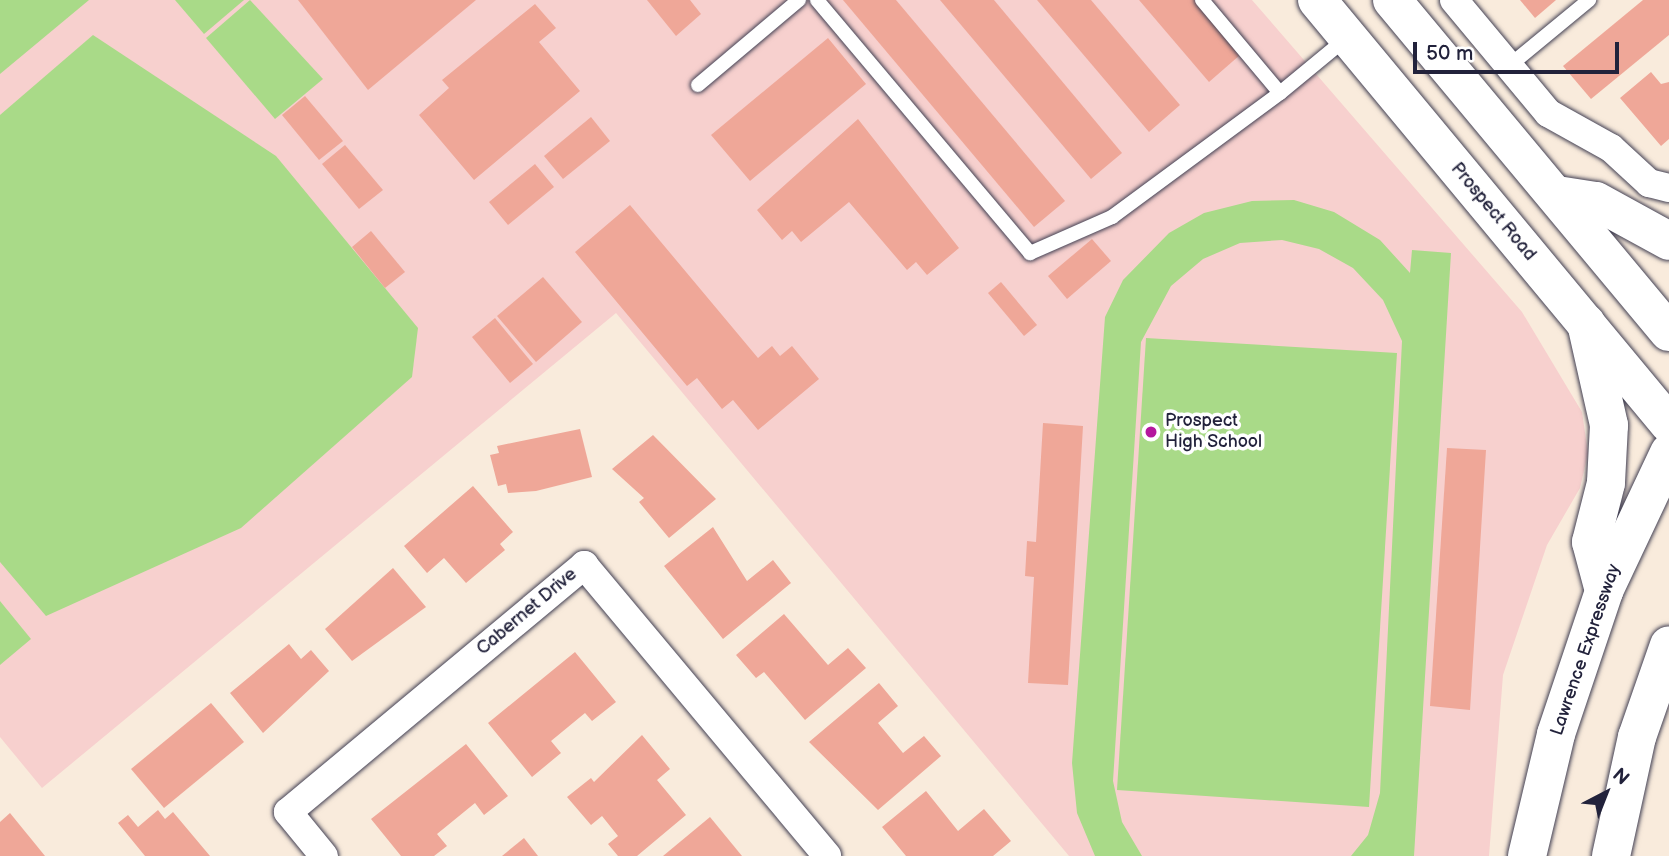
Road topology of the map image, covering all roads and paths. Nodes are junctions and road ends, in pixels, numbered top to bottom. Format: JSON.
{"nodes":[{"id":1,"x":799,"y":0,"type":"edge"},
{"id":2,"x":817,"y":0,"type":"edge"},
{"id":3,"x":1202,"y":0,"type":"edge"},
{"id":4,"x":1317,"y":0,"type":"edge"},
{"id":5,"x":1392,"y":0,"type":"edge"},
{"id":6,"x":1454,"y":0,"type":"edge"},
{"id":7,"x":1589,"y":0,"type":"edge"},
{"id":8,"x":1348,"y":37,"type":"junction"},
{"id":9,"x":1509,"y":66,"type":"junction"},
{"id":10,"x":698,"y":85,"type":"dead end"},
{"id":11,"x":1280,"y":93,"type":"junction"},
{"id":12,"x":1669,"y":188,"type":"edge"},
{"id":13,"x":1557,"y":195,"type":"junction"},
{"id":14,"x":1669,"y":241,"type":"edge"},
{"id":15,"x":1586,"y":323,"type":"junction"},
{"id":16,"x":1669,"y":332,"type":"edge"},
{"id":17,"x":1669,"y":424,"type":"edge"},
{"id":18,"x":1669,"y":453,"type":"edge"},
{"id":19,"x":1604,"y":591,"type":"junction"},
{"id":20,"x":1669,"y":645,"type":"edge"},
{"id":21,"x":1653,"y":730,"type":"edge"},
{"id":22,"x":324,"y":856,"type":"edge"},
{"id":23,"x":827,"y":856,"type":"edge"},
{"id":24,"x":1527,"y":856,"type":"edge"},
{"id":25,"x":1611,"y":856,"type":"edge"}],
"edges":[{"from":1,"to":10,"type":"lane"},
{"from":2,"to":11,"type":"lane"},
{"from":3,"to":11,"type":"lane"},
{"from":4,"to":8,"type":"main road","name":"Prospect Road"},
{"from":5,"to":13,"type":"main road"},
{"from":6,"to":9,"type":"street"},
{"from":7,"to":9,"type":"lane"},
{"from":8,"to":11,"type":"lane"},
{"from":8,"to":15,"type":"main road","name":"Prospect Road"},
{"from":9,"to":12,"type":"street"},
{"from":13,"to":14,"type":"main road"},
{"from":13,"to":16,"type":"main road"},
{"from":15,"to":17,"type":"main road","name":"Prospect Road"},
{"from":15,"to":19,"type":"main road"},
{"from":18,"to":19,"type":"main road","name":"Lawrence Expressway"},
{"from":19,"to":24,"type":"main road","name":"Lawrence Expressway"},
{"from":20,"to":21,"type":"main road"},
{"from":21,"to":25,"type":"main road"},
{"from":22,"to":23,"type":"street","name":"Cabernet Drive"}]}
